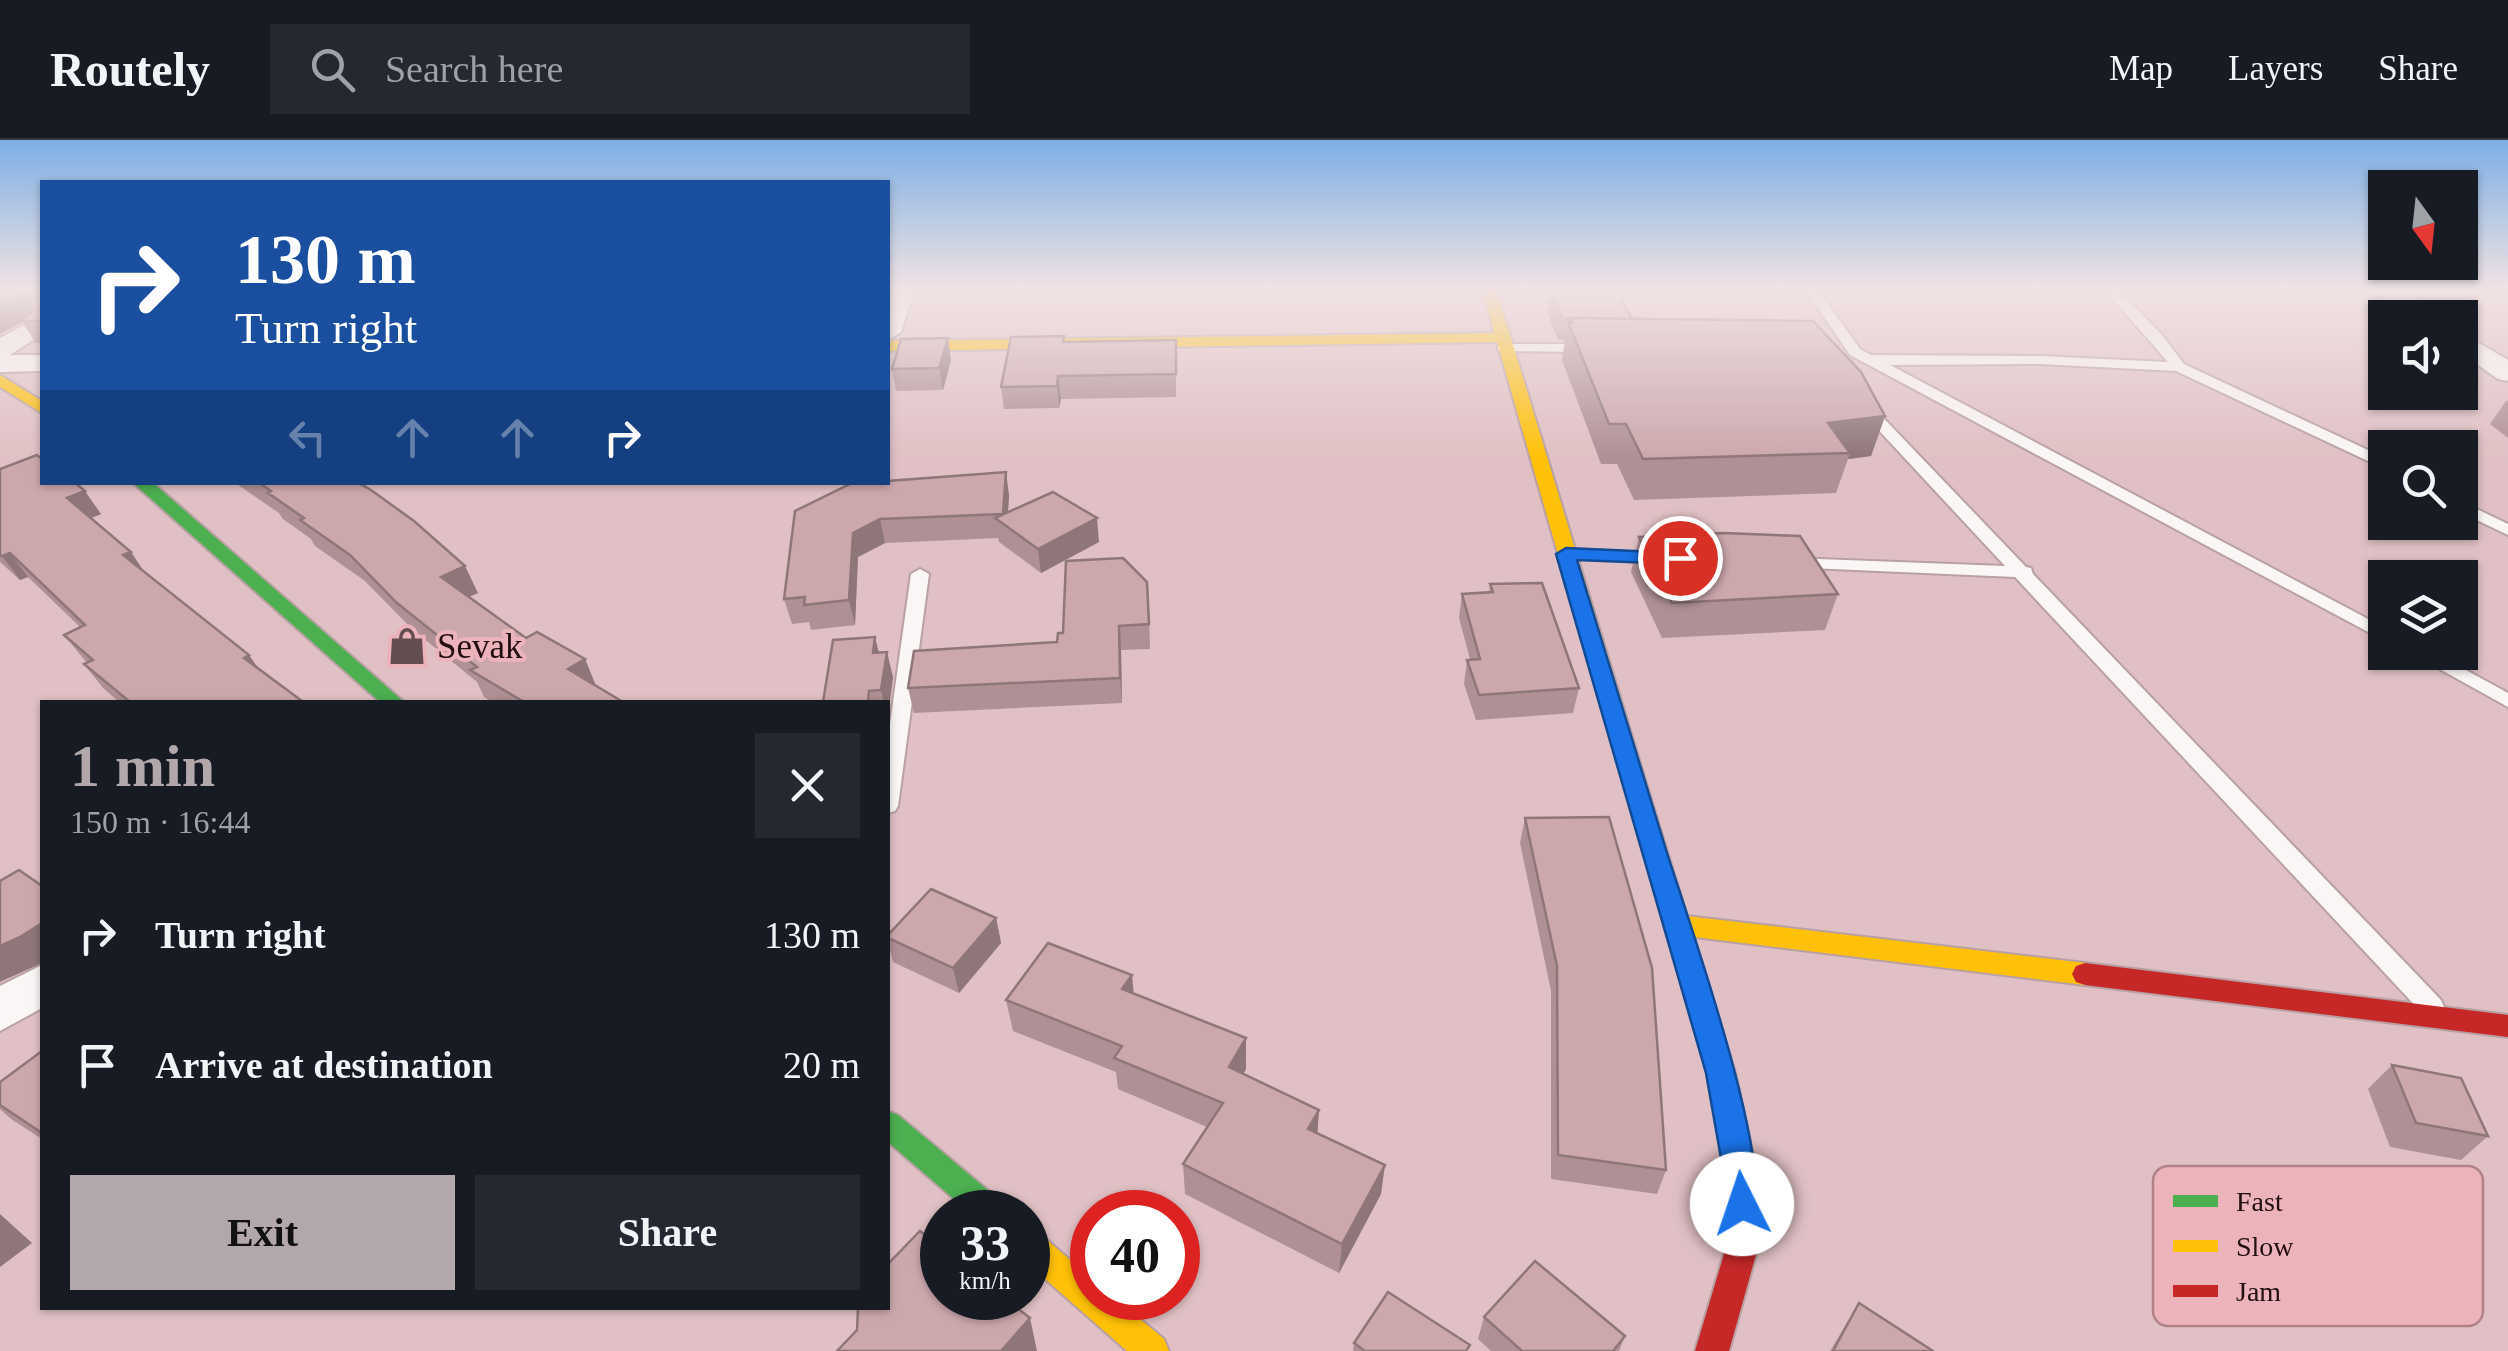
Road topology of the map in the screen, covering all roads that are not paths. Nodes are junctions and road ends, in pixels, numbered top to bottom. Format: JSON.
{"nodes":[{"id":1,"x":890,"y":346,"type":"edge"},
{"id":2,"x":963,"y":346,"type":"edge"},
{"id":3,"x":1503,"y":346,"type":"edge"},
{"id":4,"x":1559,"y":346,"type":"edge"},
{"id":5,"x":1844,"y":346,"type":"edge"},
{"id":6,"x":2163,"y":346,"type":"edge"},
{"id":7,"x":1600,"y":348,"type":"edge"},
{"id":8,"x":1848,"y":352,"type":"junction"},
{"id":9,"x":2478,"y":352,"type":"edge"},
{"id":10,"x":0,"y":364,"type":"edge"},
{"id":11,"x":40,"y":364,"type":"edge"},
{"id":12,"x":2178,"y":367,"type":"junction"},
{"id":13,"x":2508,"y":373,"type":"edge"},
{"id":14,"x":0,"y":380,"type":"edge"},
{"id":15,"x":1852,"y":393,"type":"edge"},
{"id":16,"x":40,"y":407,"type":"edge"},
{"id":17,"x":2368,"y":456,"type":"edge"},
{"id":18,"x":143,"y":485,"type":"edge"},
{"id":19,"x":2478,"y":515,"type":"edge"},
{"id":20,"x":2508,"y":530,"type":"edge"},
{"id":21,"x":1566,"y":554,"type":"junction"},
{"id":22,"x":1686,"y":559,"type":"edge"},
{"id":23,"x":1766,"y":562,"type":"edge"},
{"id":24,"x":2025,"y":572,"type":"junction"},
{"id":25,"x":920,"y":574,"type":"dead end"},
{"id":26,"x":2368,"y":626,"type":"edge"},
{"id":27,"x":2451,"y":670,"type":"edge"},
{"id":28,"x":391,"y":700,"type":"edge"},
{"id":29,"x":2508,"y":701,"type":"edge"},
{"id":30,"x":890,"y":792,"type":"edge"},
{"id":31,"x":1678,"y":925,"type":"junction"},
{"id":32,"x":40,"y":985,"type":"edge"},
{"id":33,"x":0,"y":1011,"type":"edge"},
{"id":34,"x":2442,"y":1018,"type":"junction"},
{"id":35,"x":2508,"y":1026,"type":"edge"},
{"id":36,"x":890,"y":1126,"type":"edge"},
{"id":37,"x":965,"y":1190,"type":"edge"},
{"id":38,"x":1050,"y":1263,"type":"edge"},
{"id":39,"x":1152,"y":1351,"type":"edge"},
{"id":40,"x":1712,"y":1351,"type":"edge"}],
"edges":[{"from":1,"to":2,"type":"main road"},
{"from":3,"to":21,"type":"main road"},
{"from":4,"to":7,"type":"lane"},
{"from":5,"to":8,"type":"lane"},
{"from":6,"to":12,"type":"lane"},
{"from":8,"to":12,"type":"lane"},
{"from":8,"to":26,"type":"lane"},
{"from":9,"to":13,"type":"street"},
{"from":10,"to":11,"type":"street"},
{"from":12,"to":17,"type":"lane"},
{"from":14,"to":16,"type":"main road"},
{"from":15,"to":24,"type":"lane"},
{"from":18,"to":28,"type":"main road"},
{"from":19,"to":20,"type":"lane"},
{"from":21,"to":22,"type":"lane"},
{"from":21,"to":31,"type":"main road"},
{"from":23,"to":24,"type":"lane"},
{"from":24,"to":34,"type":"lane"},
{"from":25,"to":30,"type":"lane"},
{"from":27,"to":29,"type":"lane"},
{"from":31,"to":34,"type":"main road"},
{"from":31,"to":40,"type":"main road"},
{"from":32,"to":33,"type":"street"},
{"from":34,"to":35,"type":"main road"},
{"from":36,"to":37,"type":"main road"},
{"from":38,"to":39,"type":"main road"}]}
